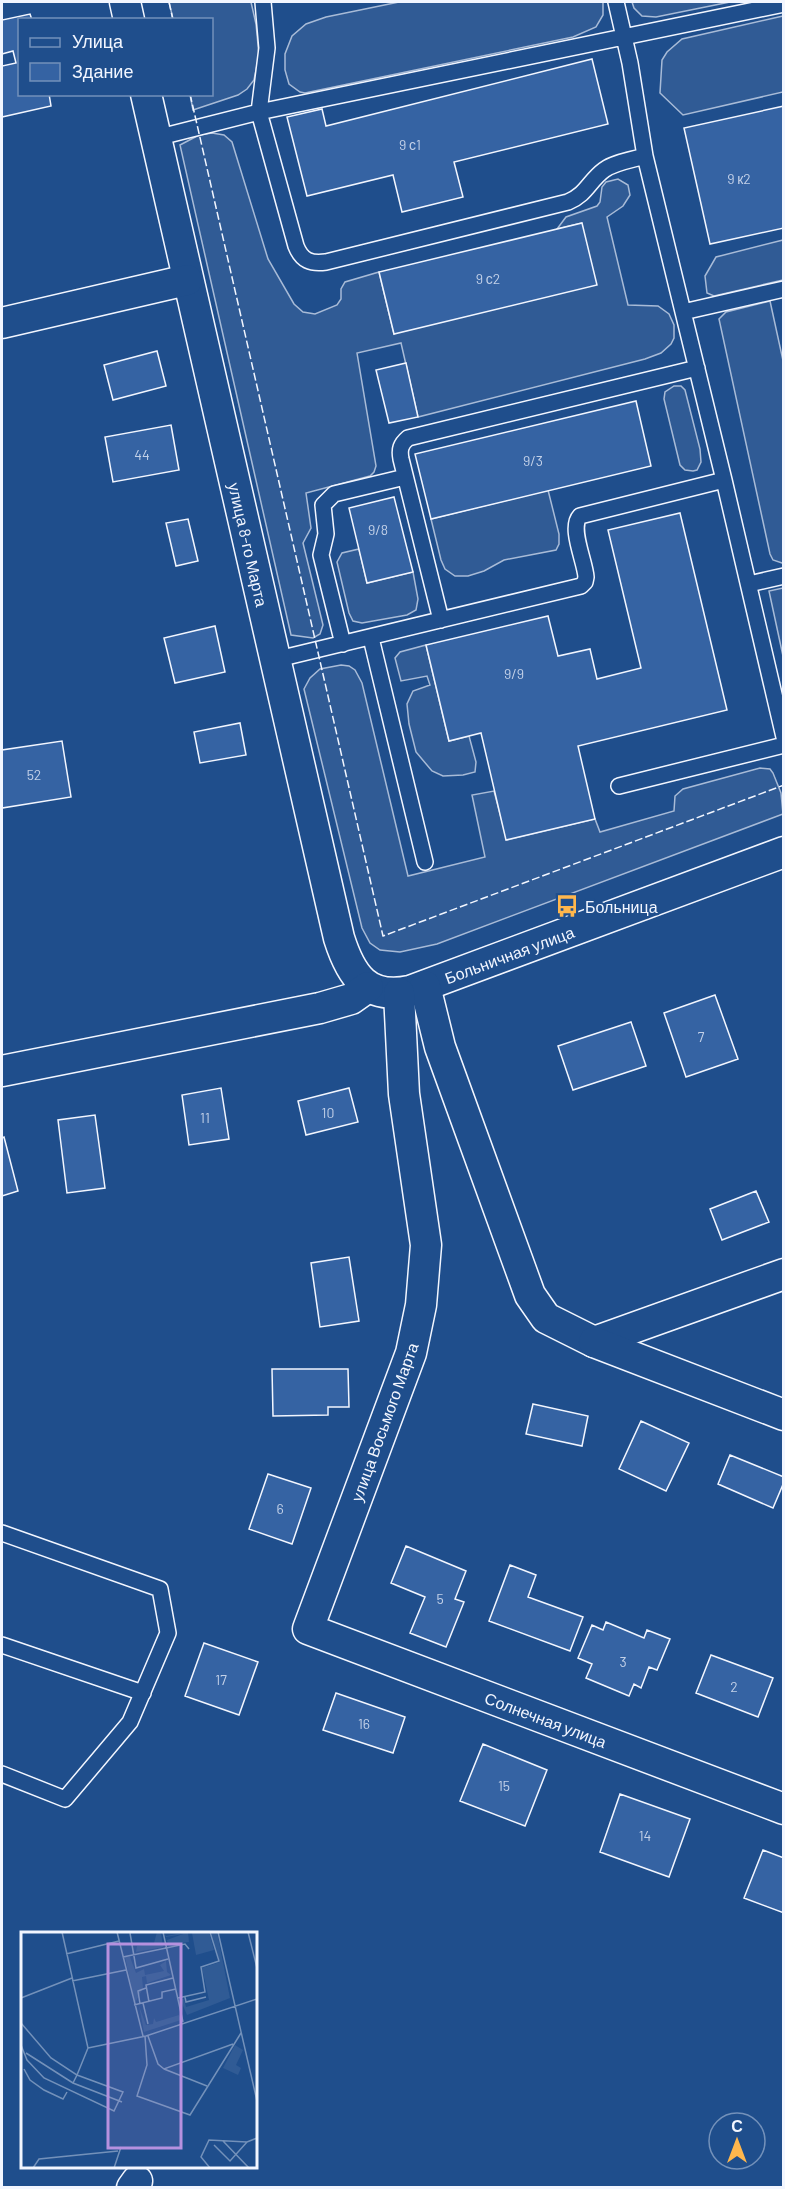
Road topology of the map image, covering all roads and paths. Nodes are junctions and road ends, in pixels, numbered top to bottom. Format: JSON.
{"nodes":[{"id":1,"x":124,"y":2,"type":"edge"},
{"id":2,"x":616,"y":2,"type":"edge"},
{"id":3,"x":267,"y":3,"type":"edge"},
{"id":4,"x":783,"y":4,"type":"edge"},
{"id":5,"x":128,"y":18,"type":"edge"},
{"id":6,"x":624,"y":37,"type":"junction"},
{"id":7,"x":146,"y":96,"type":"edge"},
{"id":8,"x":259,"y":112,"type":"junction"},
{"id":9,"x":156,"y":138,"type":"junction"},
{"id":10,"x":645,"y":156,"type":"junction"},
{"id":11,"x":187,"y":280,"type":"junction"},
{"id":12,"x":783,"y":289,"type":"edge"},
{"id":13,"x":683,"y":312,"type":"junction"},
{"id":14,"x":2,"y":322,"type":"edge"},
{"id":15,"x":697,"y":368,"type":"junction"},
{"id":16,"x":405,"y":477,"type":"junction"},
{"id":17,"x":724,"y":480,"type":"junction"},
{"id":18,"x":783,"y":576,"type":"edge"},
{"id":19,"x":749,"y":584,"type":"junction"},
{"id":20,"x":441,"y":620,"type":"junction"},
{"id":21,"x":371,"y":638,"type":"junction"},
{"id":22,"x":343,"y":644,"type":"junction"},
{"id":23,"x":274,"y":660,"type":"junction"},
{"id":24,"x":783,"y":737,"type":"edge"},
{"id":25,"x":783,"y":745,"type":"edge"},
{"id":26,"x":619,"y":786,"type":"dead end"},
{"id":27,"x":783,"y":852,"type":"edge"},
{"id":28,"x":425,"y":862,"type":"dead end"},
{"id":29,"x":368,"y":987,"type":"junction"},
{"id":30,"x":412,"y":989,"type":"junction"},
{"id":31,"x":2,"y":1071,"type":"edge"},
{"id":32,"x":783,"y":1274,"type":"edge"},
{"id":33,"x":594,"y":1342,"type":"junction"},
{"id":34,"x":783,"y":1415,"type":"edge"},
{"id":35,"x":2,"y":1533,"type":"edge"},
{"id":36,"x":308,"y":1629,"type":"joint"},
{"id":37,"x":2,"y":1645,"type":"edge"},
{"id":38,"x":143,"y":1693,"type":"junction"},
{"id":39,"x":2,"y":1774,"type":"edge"},
{"id":40,"x":783,"y":1809,"type":"edge"}],
"edges":[{"from":1,"to":5,"type":"street"},
{"from":2,"to":6,"type":"lane"},
{"from":3,"to":8,"type":"lane"},
{"from":4,"to":6,"type":"lane"},
{"from":6,"to":8,"type":"lane"},
{"from":6,"to":10,"type":"lane"},
{"from":7,"to":9,"type":"street","name":"улица 8-го Марта"},
{"from":8,"to":9,"type":"lane"},
{"from":8,"to":10,"type":"lane"},
{"from":9,"to":11,"type":"street","name":"улица 8-го Марта"},
{"from":10,"to":13,"type":"lane"},
{"from":11,"to":14,"type":"street"},
{"from":11,"to":23,"type":"street","name":"улица 8-го Марта"},
{"from":12,"to":13,"type":"lane"},
{"from":13,"to":15,"type":"lane"},
{"from":15,"to":16,"type":"lane"},
{"from":15,"to":17,"type":"lane"},
{"from":16,"to":20,"type":"lane"},
{"from":16,"to":22,"type":"lane"},
{"from":17,"to":19,"type":"lane"},
{"from":17,"to":20,"type":"lane"},
{"from":18,"to":19,"type":"lane"},
{"from":19,"to":24,"type":"lane"},
{"from":20,"to":21,"type":"lane"},
{"from":21,"to":22,"type":"lane"},
{"from":21,"to":28,"type":"lane"},
{"from":22,"to":23,"type":"lane"},
{"from":23,"to":29,"type":"street","name":"улица 8-го Марта"},
{"from":25,"to":26,"type":"lane"},
{"from":27,"to":30,"type":"street","name":"Больничная улица"},
{"from":29,"to":30,"type":"street"},
{"from":29,"to":31,"type":"street"},
{"from":30,"to":33,"type":"street"},
{"from":30,"to":36,"type":"street","name":"улица Восьмого Марта"},
{"from":32,"to":33,"type":"street"},
{"from":33,"to":34,"type":"street"},
{"from":35,"to":38,"type":"lane"},
{"from":36,"to":40,"type":"street","name":"Солнечная улица"},
{"from":37,"to":38,"type":"lane"},
{"from":38,"to":39,"type":"lane"}]}
